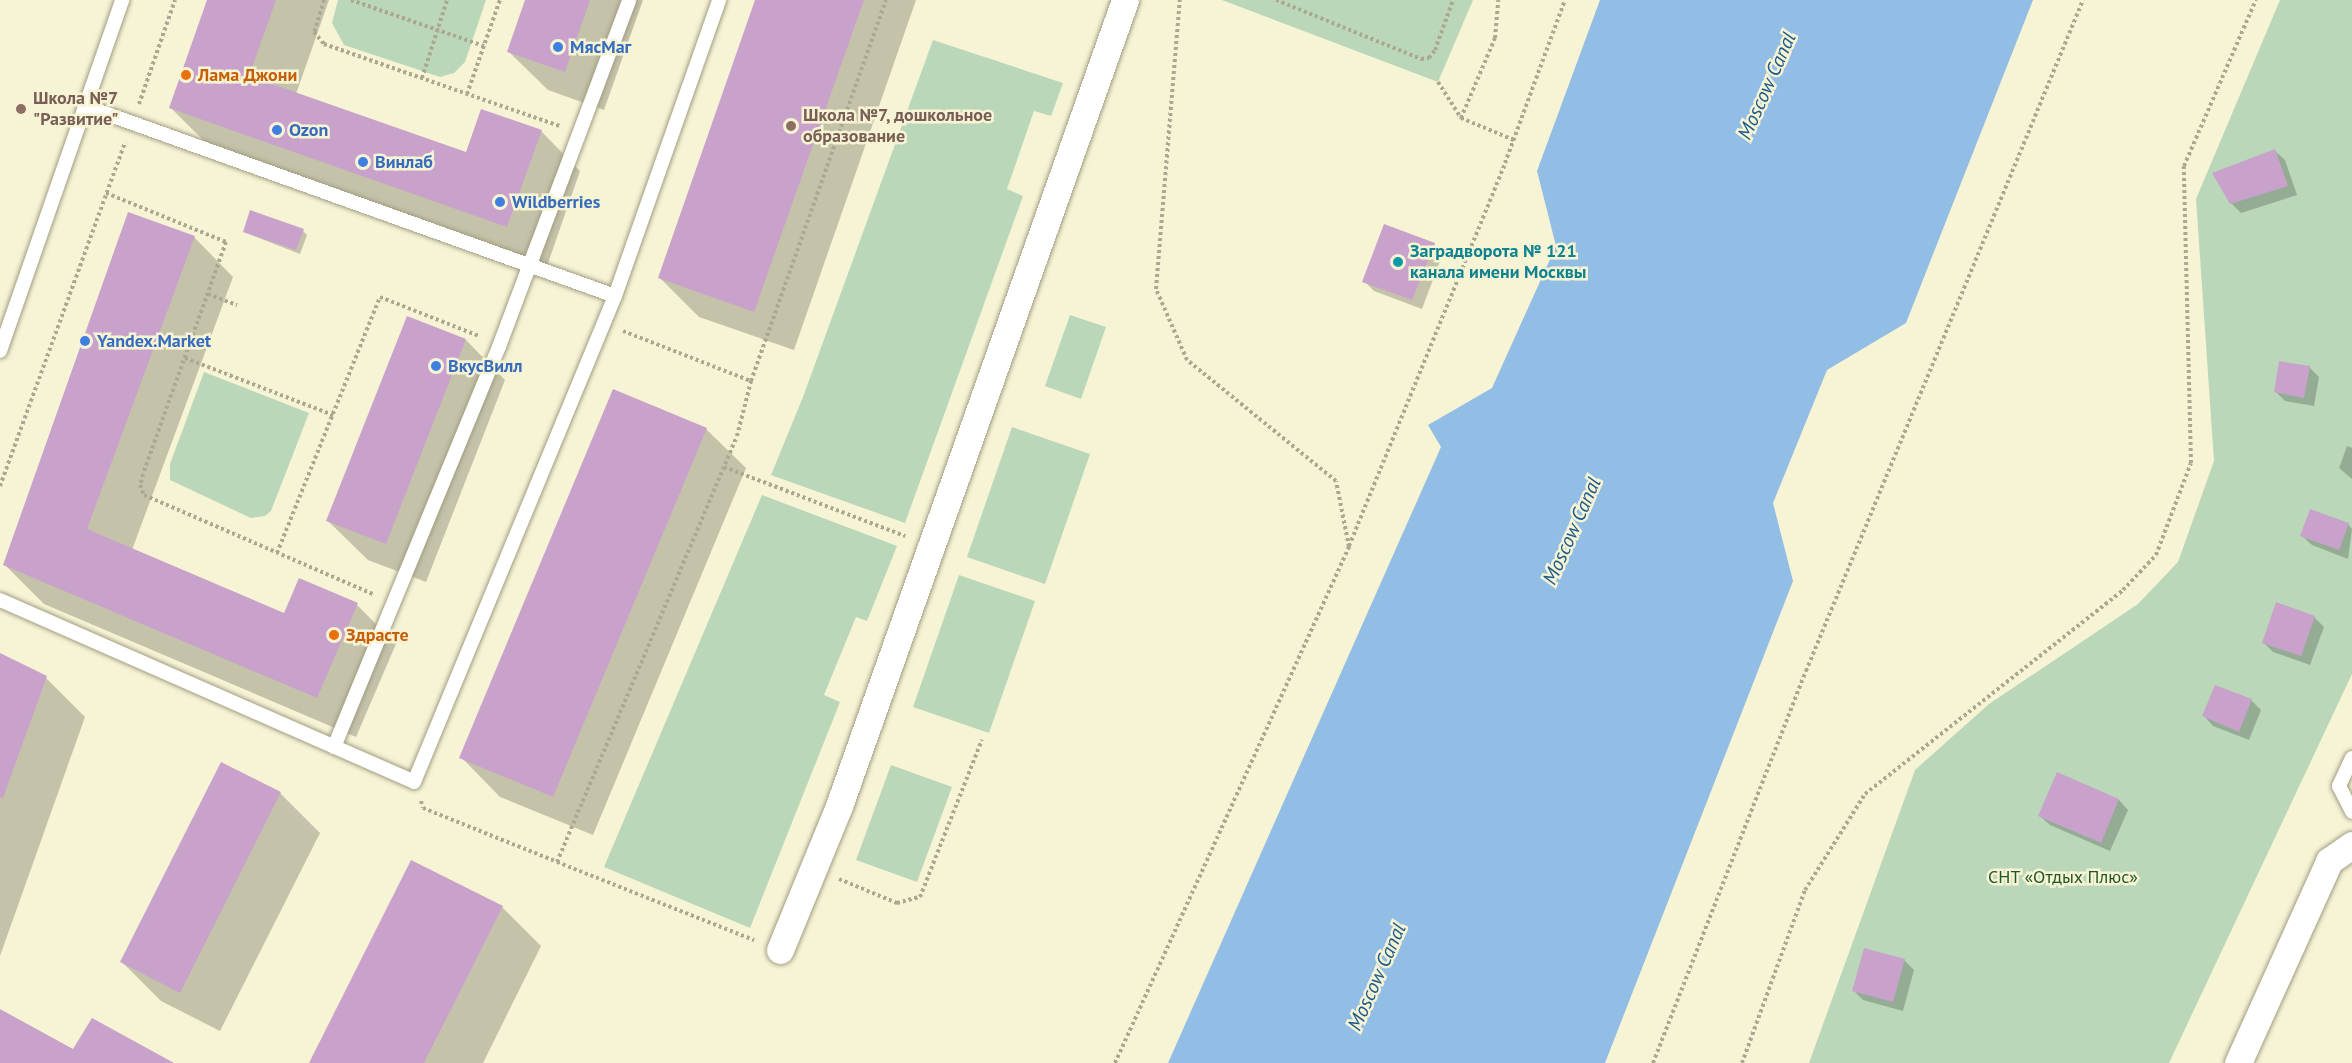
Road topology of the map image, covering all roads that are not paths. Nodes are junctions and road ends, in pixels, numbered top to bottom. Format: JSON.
{"nodes":[{"id":1,"x":122,"y":0,"type":"edge"},
{"id":2,"x":629,"y":0,"type":"edge"},
{"id":3,"x":719,"y":0,"type":"edge"},
{"id":4,"x":1125,"y":0,"type":"edge"},
{"id":5,"x":85,"y":106,"type":"junction"},
{"id":6,"x":529,"y":266,"type":"junction"},
{"id":7,"x":615,"y":296,"type":"junction"},
{"id":8,"x":0,"y":351,"type":"edge"},
{"id":9,"x":0,"y":600,"type":"edge"},
{"id":10,"x":334,"y":747,"type":"junction"},
{"id":11,"x":2352,"y":758,"type":"edge"},
{"id":12,"x":2352,"y":812,"type":"edge"},
{"id":13,"x":2352,"y":845,"type":"edge"},
{"id":14,"x":780,"y":950,"type":"road end"},
{"id":15,"x":2238,"y":1063,"type":"edge"}],
"edges":[{"from":1,"to":5,"type":"lane"},
{"from":2,"to":6,"type":"lane"},
{"from":3,"to":7,"type":"lane"},
{"from":4,"to":14,"type":"street"},
{"from":5,"to":6,"type":"lane"},
{"from":5,"to":8,"type":"lane"},
{"from":6,"to":7,"type":"lane"},
{"from":6,"to":10,"type":"lane"},
{"from":7,"to":10,"type":"lane"},
{"from":9,"to":10,"type":"lane"},
{"from":11,"to":12,"type":"lane"},
{"from":13,"to":15,"type":"street"}]}
